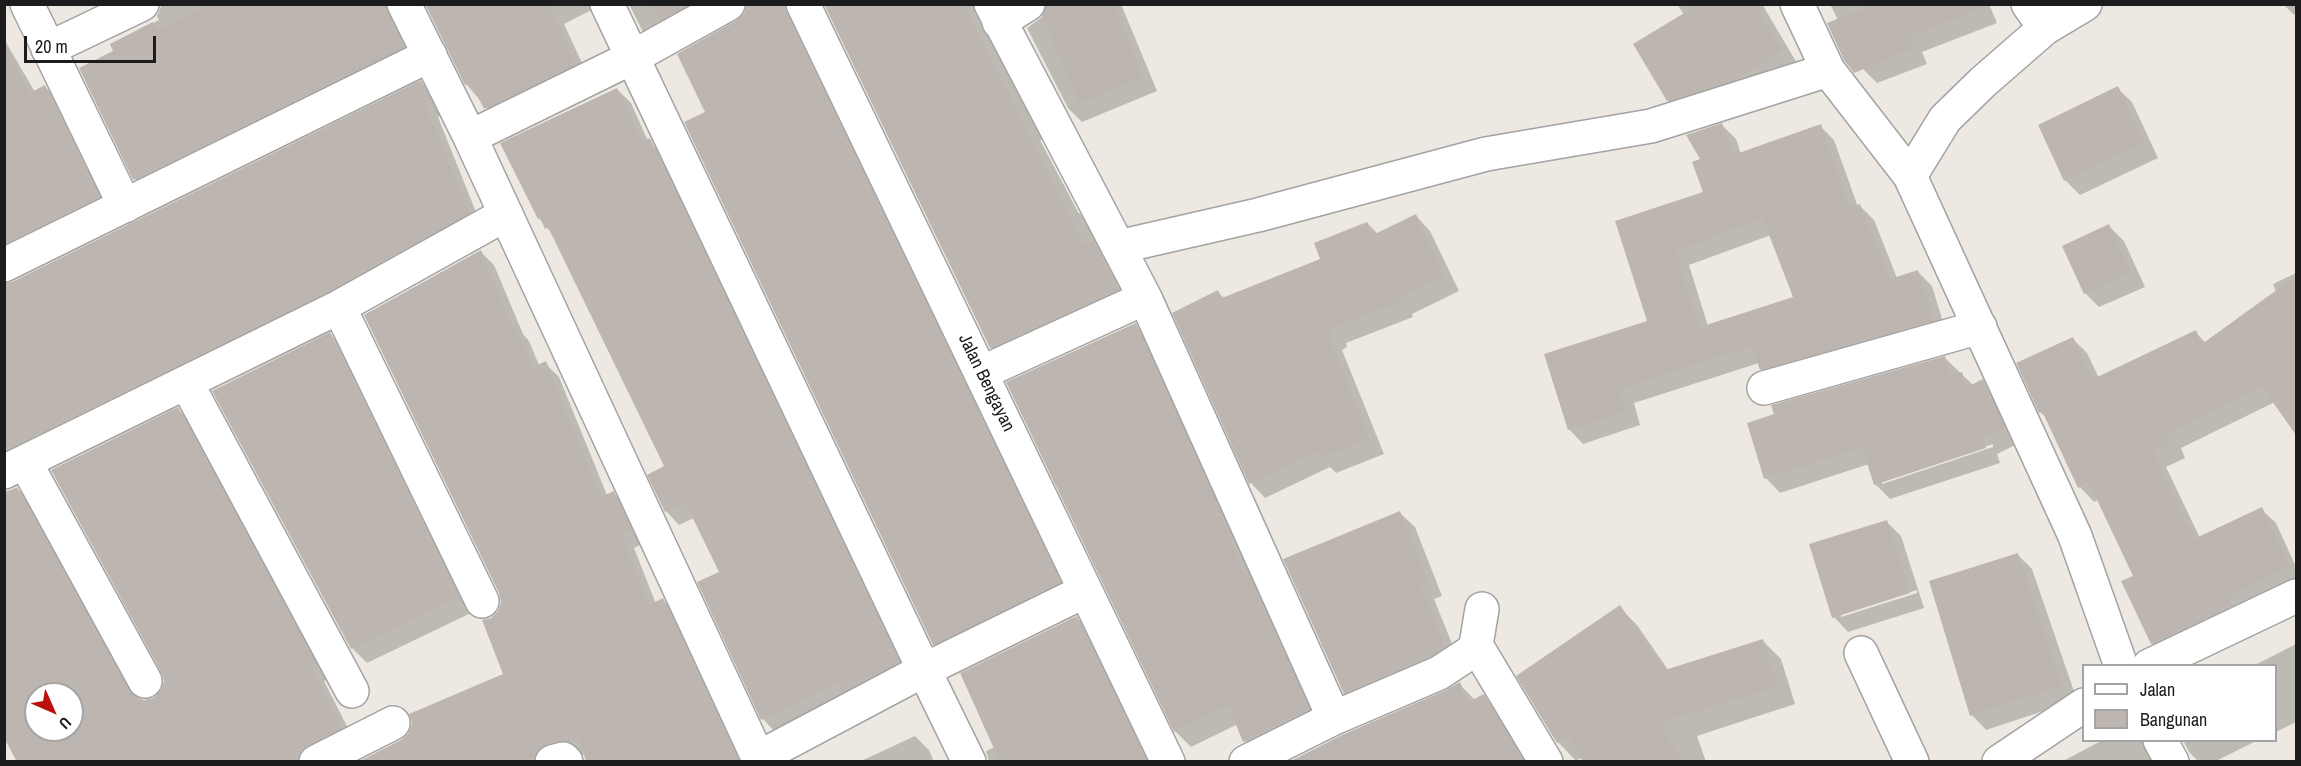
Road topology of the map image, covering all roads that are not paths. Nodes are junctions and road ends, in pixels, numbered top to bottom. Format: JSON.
{"nodes":[{"id":1,"x":27,"y":4,"type":"edge"},
{"id":2,"x":142,"y":4,"type":"edge"},
{"id":3,"x":404,"y":4,"type":"edge"},
{"id":4,"x":607,"y":4,"type":"edge"},
{"id":5,"x":728,"y":4,"type":"edge"},
{"id":6,"x":803,"y":4,"type":"edge"},
{"id":7,"x":1028,"y":4,"type":"edge"},
{"id":8,"x":1797,"y":4,"type":"edge"},
{"id":9,"x":2085,"y":4,"type":"edge"},
{"id":10,"x":995,"y":13,"type":"edge"},
{"id":11,"x":2037,"y":16,"type":"edge"},
{"id":12,"x":48,"y":49,"type":"junction"},
{"id":13,"x":430,"y":55,"type":"junction"},
{"id":14,"x":633,"y":57,"type":"junction"},
{"id":15,"x":1828,"y":70,"type":"junction"},
{"id":16,"x":470,"y":137,"type":"junction"},
{"id":17,"x":1910,"y":176,"type":"junction"},
{"id":18,"x":125,"y":206,"type":"junction"},
{"id":19,"x":506,"y":214,"type":"junction"},
{"id":20,"x":1118,"y":246,"type":"junction"},
{"id":21,"x":4,"y":265,"type":"edge"},
{"id":22,"x":1145,"y":298,"type":"junction"},
{"id":23,"x":339,"y":307,"type":"junction"},
{"id":24,"x":1980,"y":327,"type":"junction"},
{"id":25,"x":981,"y":373,"type":"junction"},
{"id":26,"x":187,"y":384,"type":"junction"},
{"id":27,"x":1764,"y":388,"type":"dead end"},
{"id":28,"x":15,"y":467,"type":"edge"},
{"id":29,"x":1085,"y":591,"type":"junction"},
{"id":30,"x":2296,"y":596,"type":"edge"},
{"id":31,"x":482,"y":601,"type":"dead end"},
{"id":32,"x":1482,"y":609,"type":"dead end"},
{"id":33,"x":1476,"y":645,"type":"junction"},
{"id":34,"x":1861,"y":653,"type":"dead end"},
{"id":35,"x":2120,"y":664,"type":"edge"},
{"id":36,"x":2153,"y":664,"type":"edge"},
{"id":37,"x":924,"y":670,"type":"junction"},
{"id":38,"x":145,"y":681,"type":"dead end"},
{"id":39,"x":352,"y":691,"type":"dead end"},
{"id":40,"x":2082,"y":706,"type":"edge"},
{"id":41,"x":1334,"y":718,"type":"junction"},
{"id":42,"x":393,"y":723,"type":"dead end"},
{"id":43,"x":2161,"y":742,"type":"edge"},
{"id":44,"x":759,"y":760,"type":"edge"},
{"id":45,"x":316,"y":762,"type":"edge"},
{"id":46,"x":552,"y":762,"type":"edge"},
{"id":47,"x":566,"y":762,"type":"edge"},
{"id":48,"x":969,"y":762,"type":"edge"},
{"id":49,"x":1168,"y":762,"type":"edge"},
{"id":50,"x":1246,"y":762,"type":"edge"},
{"id":51,"x":1546,"y":762,"type":"edge"},
{"id":52,"x":1912,"y":762,"type":"edge"},
{"id":53,"x":1999,"y":762,"type":"edge"},
{"id":54,"x":2172,"y":762,"type":"edge"}],
"edges":[{"from":1,"to":12,"type":"street"},
{"from":2,"to":12,"type":"street"},
{"from":3,"to":13,"type":"street"},
{"from":4,"to":14,"type":"street"},
{"from":5,"to":14,"type":"street"},
{"from":6,"to":25,"type":"street","name":"Jalan Bengayan"},
{"from":7,"to":10,"type":"street"},
{"from":8,"to":15,"type":"street"},
{"from":9,"to":11,"type":"street"},
{"from":10,"to":20,"type":"street"},
{"from":11,"to":17,"type":"street"},
{"from":12,"to":18,"type":"street"},
{"from":13,"to":16,"type":"street"},
{"from":13,"to":18,"type":"street"},
{"from":14,"to":16,"type":"street"},
{"from":14,"to":37,"type":"street"},
{"from":15,"to":17,"type":"street"},
{"from":15,"to":20,"type":"street"},
{"from":16,"to":19,"type":"street"},
{"from":17,"to":24,"type":"street"},
{"from":18,"to":21,"type":"street"},
{"from":19,"to":23,"type":"street"},
{"from":19,"to":44,"type":"street"},
{"from":20,"to":22,"type":"street"},
{"from":22,"to":25,"type":"street"},
{"from":22,"to":41,"type":"street"},
{"from":23,"to":26,"type":"street"},
{"from":23,"to":31,"type":"street"},
{"from":24,"to":27,"type":"street"},
{"from":24,"to":35,"type":"street"},
{"from":25,"to":29,"type":"street","name":"Jalan Bengayan"},
{"from":26,"to":28,"type":"street"},
{"from":26,"to":39,"type":"street"},
{"from":28,"to":38,"type":"street"},
{"from":29,"to":37,"type":"street"},
{"from":29,"to":49,"type":"street","name":"Jalan Bengayan"},
{"from":30,"to":36,"type":"street"},
{"from":32,"to":33,"type":"street"},
{"from":33,"to":41,"type":"street"},
{"from":33,"to":51,"type":"street"},
{"from":34,"to":52,"type":"street"},
{"from":37,"to":44,"type":"street"},
{"from":37,"to":48,"type":"street"},
{"from":40,"to":53,"type":"street"},
{"from":41,"to":50,"type":"street"},
{"from":42,"to":45,"type":"street"},
{"from":43,"to":54,"type":"street"},
{"from":46,"to":47,"type":"street"}]}
